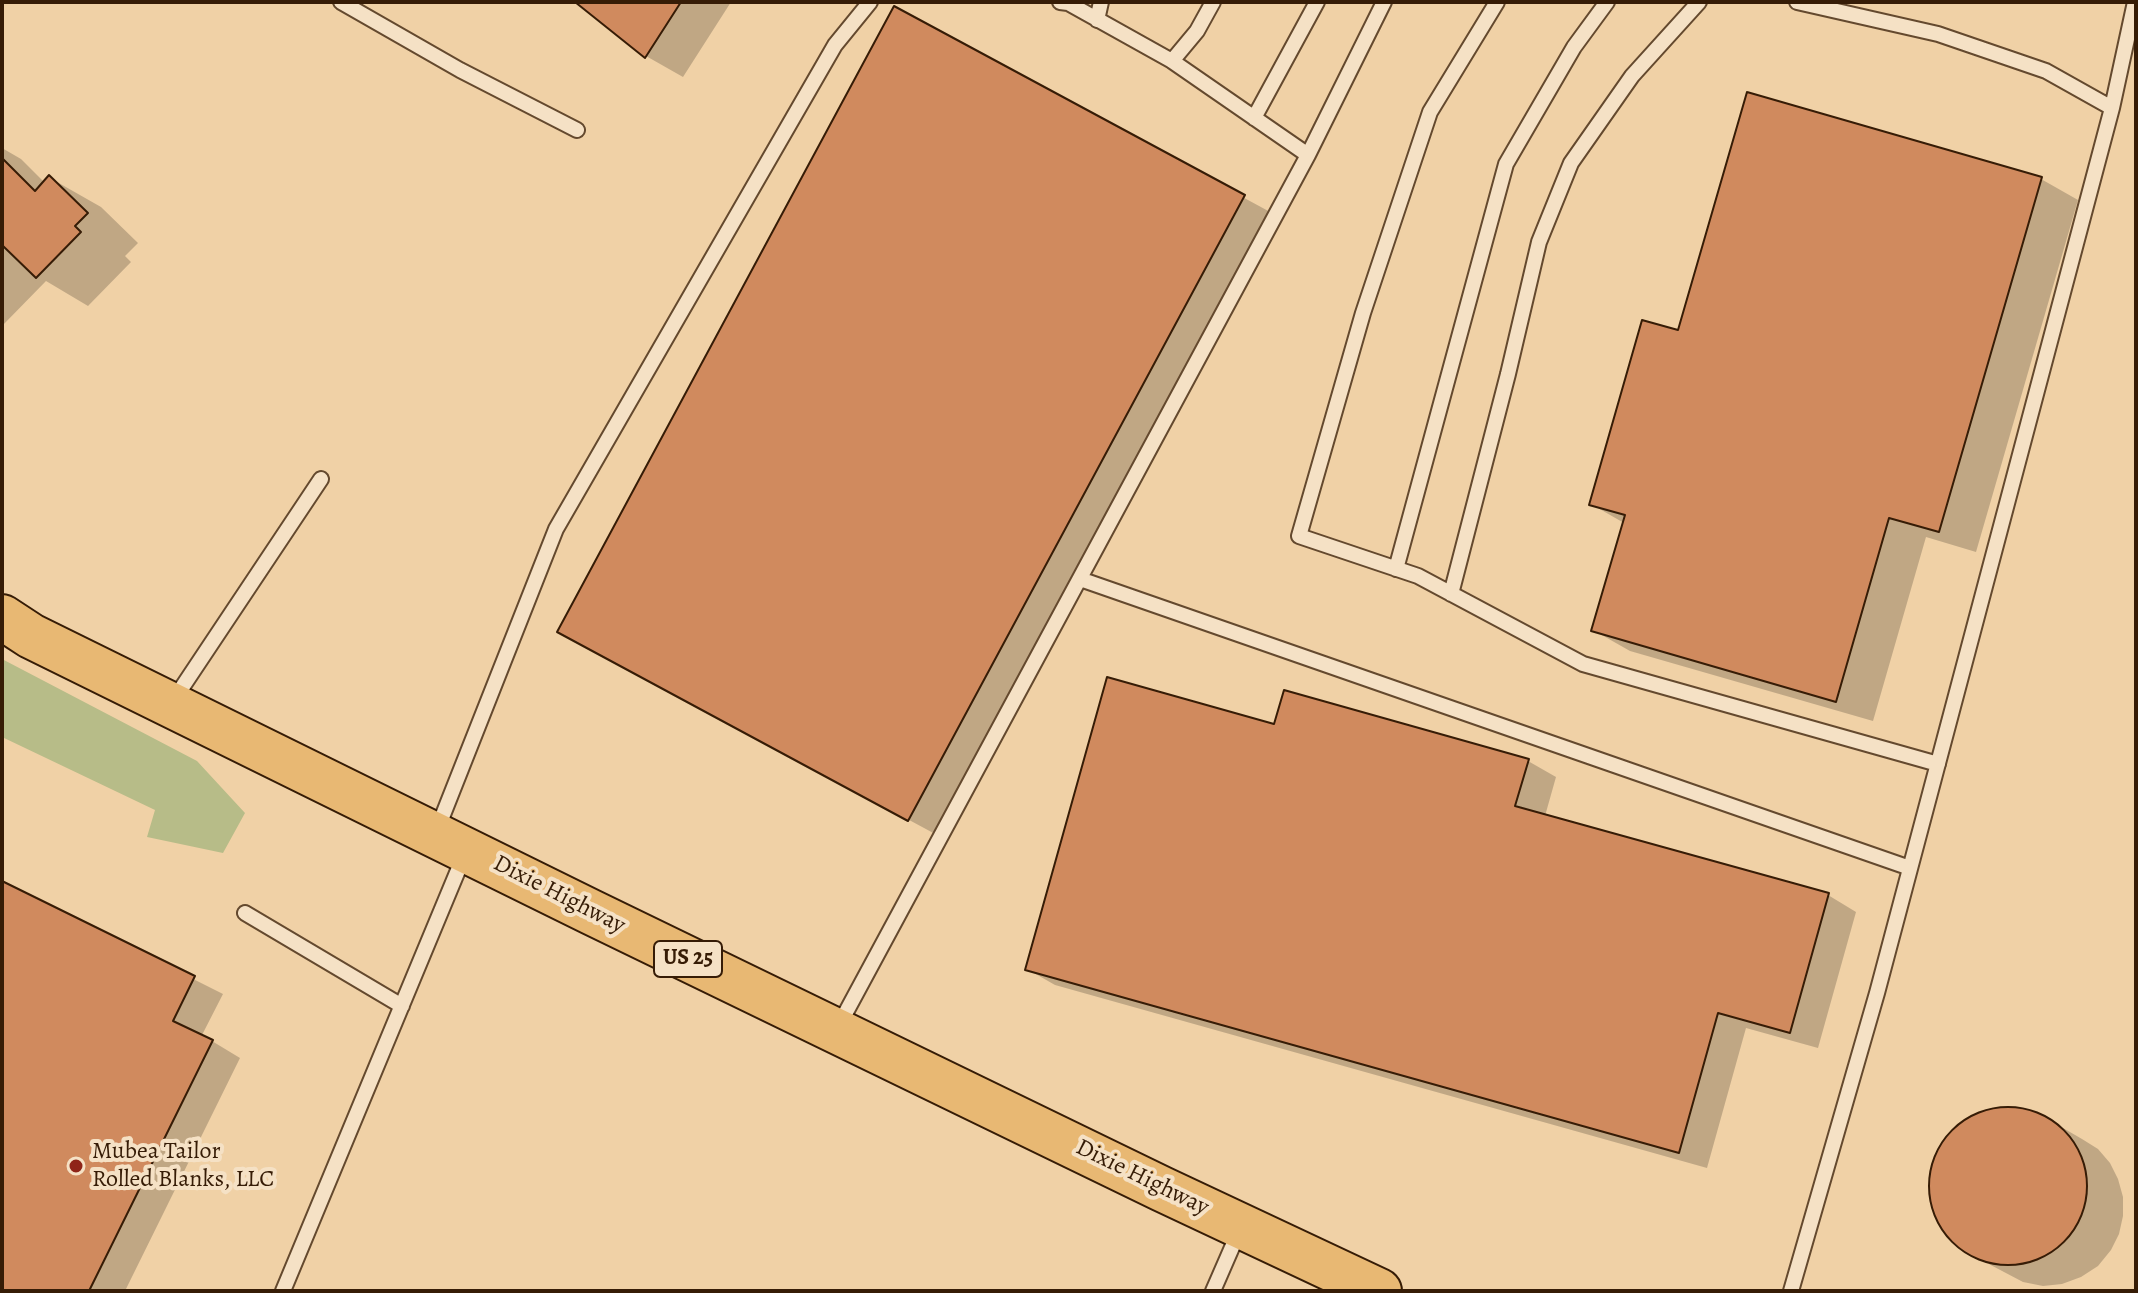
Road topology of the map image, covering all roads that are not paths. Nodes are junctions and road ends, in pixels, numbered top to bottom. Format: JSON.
{"nodes":[{"id":1,"x":341,"y":2,"type":"edge"},
{"id":2,"x":870,"y":2,"type":"edge"},
{"id":3,"x":1060,"y":2,"type":"edge"},
{"id":4,"x":1101,"y":2,"type":"edge"},
{"id":5,"x":1213,"y":2,"type":"edge"},
{"id":6,"x":1317,"y":2,"type":"edge"},
{"id":7,"x":1384,"y":2,"type":"edge"},
{"id":8,"x":1497,"y":2,"type":"edge"},
{"id":9,"x":1607,"y":2,"type":"edge"},
{"id":10,"x":1699,"y":2,"type":"edge"},
{"id":11,"x":1797,"y":2,"type":"edge"},
{"id":12,"x":2135,"y":2,"type":"edge"},
{"id":13,"x":1097,"y":20,"type":"junction"},
{"id":14,"x":1172,"y":61,"type":"junction"},
{"id":15,"x":2112,"y":108,"type":"junction"},
{"id":16,"x":1254,"y":118,"type":"junction"},
{"id":17,"x":577,"y":130,"type":"dead end"},
{"id":18,"x":1308,"y":155,"type":"junction"},
{"id":19,"x":321,"y":479,"type":"dead end"},
{"id":20,"x":1396,"y":569,"type":"junction"},
{"id":21,"x":1080,"y":579,"type":"junction"},
{"id":22,"x":1451,"y":594,"type":"junction"},
{"id":23,"x":2,"y":617,"type":"edge"},
{"id":24,"x":171,"y":705,"type":"junction"},
{"id":25,"x":1938,"y":764,"type":"junction"},
{"id":26,"x":451,"y":842,"type":"junction"},
{"id":27,"x":1910,"y":868,"type":"junction"},
{"id":28,"x":245,"y":913,"type":"dead end"},
{"id":29,"x":402,"y":1006,"type":"junction"},
{"id":30,"x":836,"y":1030,"type":"junction"},
{"id":31,"x":1242,"y":1226,"type":"junction"},
{"id":32,"x":283,"y":1291,"type":"edge"},
{"id":33,"x":1213,"y":1291,"type":"edge"},
{"id":34,"x":1379,"y":1291,"type":"edge"},
{"id":35,"x":1791,"y":1291,"type":"edge"}],
"edges":[{"from":1,"to":17,"type":"lane"},
{"from":2,"to":26,"type":"lane"},
{"from":3,"to":13,"type":"lane"},
{"from":4,"to":13,"type":"lane"},
{"from":5,"to":14,"type":"lane"},
{"from":6,"to":16,"type":"lane"},
{"from":7,"to":18,"type":"lane"},
{"from":8,"to":20,"type":"lane"},
{"from":9,"to":20,"type":"lane"},
{"from":10,"to":22,"type":"lane"},
{"from":11,"to":15,"type":"lane"},
{"from":12,"to":15,"type":"lane"},
{"from":13,"to":14,"type":"lane"},
{"from":14,"to":16,"type":"lane"},
{"from":15,"to":25,"type":"lane"},
{"from":16,"to":18,"type":"lane"},
{"from":18,"to":21,"type":"lane"},
{"from":19,"to":24,"type":"lane"},
{"from":20,"to":22,"type":"lane"},
{"from":21,"to":27,"type":"lane"},
{"from":21,"to":30,"type":"lane"},
{"from":22,"to":25,"type":"lane"},
{"from":23,"to":24,"type":"main road","name":"Dixie Highway","number":"US 25"},
{"from":24,"to":26,"type":"main road","name":"Dixie Highway","number":"US 25"},
{"from":25,"to":27,"type":"lane"},
{"from":26,"to":29,"type":"lane"},
{"from":26,"to":30,"type":"main road","name":"Dixie Highway","number":"US 25"},
{"from":27,"to":35,"type":"lane"},
{"from":28,"to":29,"type":"lane"},
{"from":29,"to":32,"type":"lane"},
{"from":30,"to":31,"type":"main road","name":"Dixie Highway","number":"US 25"},
{"from":31,"to":33,"type":"lane"},
{"from":31,"to":34,"type":"main road","name":"Dixie Highway","number":"US 25"}]}
